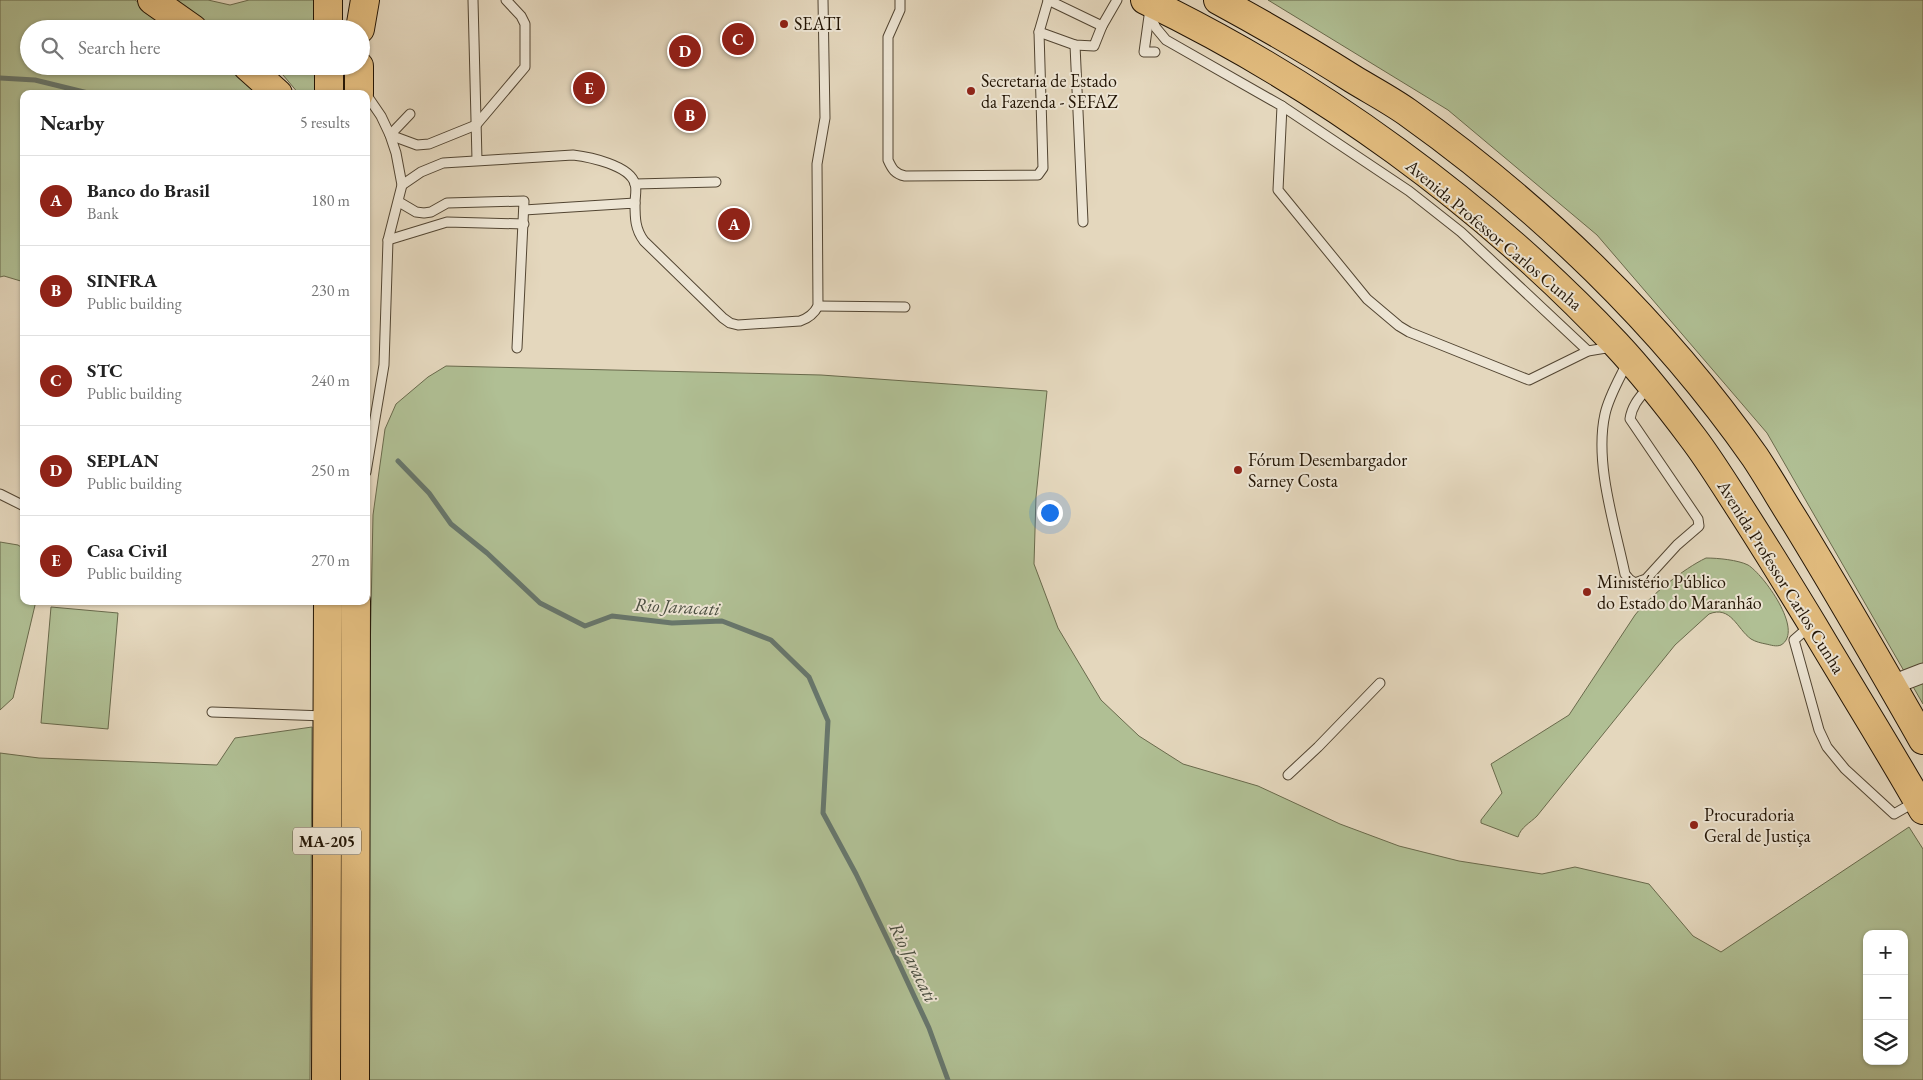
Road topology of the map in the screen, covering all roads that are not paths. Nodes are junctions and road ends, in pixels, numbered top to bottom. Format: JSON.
{"nodes":[{"id":1,"x":152,"y":0,"type":"edge"},
{"id":2,"x":328,"y":0,"type":"edge"},
{"id":3,"x":359,"y":0,"type":"edge"},
{"id":4,"x":365,"y":0,"type":"edge"},
{"id":5,"x":473,"y":0,"type":"edge"},
{"id":6,"x":506,"y":0,"type":"edge"},
{"id":7,"x":823,"y":0,"type":"edge"},
{"id":8,"x":900,"y":0,"type":"edge"},
{"id":9,"x":1048,"y":0,"type":"edge"},
{"id":10,"x":1117,"y":0,"type":"edge"},
{"id":11,"x":1218,"y":0,"type":"edge"},
{"id":12,"x":1149,"y":6,"type":"edge"},
{"id":13,"x":180,"y":20,"type":"edge"},
{"id":14,"x":328,"y":20,"type":"edge"},
{"id":15,"x":360,"y":20,"type":"edge"},
{"id":16,"x":362,"y":20,"type":"edge"},
{"id":17,"x":1102,"y":26,"type":"junction"},
{"id":18,"x":1039,"y":32,"type":"junction"},
{"id":19,"x":1280,"y":33,"type":"junction"},
{"id":20,"x":1075,"y":45,"type":"junction"},
{"id":21,"x":1155,"y":52,"type":"dead end"},
{"id":22,"x":257,"y":75,"type":"edge"},
{"id":23,"x":328,"y":75,"type":"edge"},
{"id":24,"x":274,"y":90,"type":"edge"},
{"id":25,"x":329,"y":90,"type":"edge"},
{"id":26,"x":1288,"y":94,"type":"junction"},
{"id":27,"x":370,"y":99,"type":"edge"},
{"id":28,"x":1404,"y":110,"type":"junction"},
{"id":29,"x":410,"y":114,"type":"dead end"},
{"id":30,"x":476,"y":125,"type":"junction"},
{"id":31,"x":390,"y":135,"type":"junction"},
{"id":32,"x":477,"y":160,"type":"junction"},
{"id":33,"x":716,"y":182,"type":"dead end"},
{"id":34,"x":635,"y":184,"type":"junction"},
{"id":35,"x":402,"y":185,"type":"junction"},
{"id":36,"x":399,"y":202,"type":"junction"},
{"id":37,"x":635,"y":203,"type":"junction"},
{"id":38,"x":524,"y":206,"type":"junction"},
{"id":39,"x":1083,"y":222,"type":"dead end"},
{"id":40,"x":524,"y":224,"type":"junction"},
{"id":41,"x":388,"y":240,"type":"junction"},
{"id":42,"x":818,"y":306,"type":"junction"},
{"id":43,"x":905,"y":307,"type":"dead end"},
{"id":44,"x":517,"y":348,"type":"dead end"},
{"id":45,"x":1588,"y":351,"type":"junction"},
{"id":46,"x":1623,"y":352,"type":"junction"},
{"id":47,"x":1650,"y":384,"type":"junction"},
{"id":48,"x":370,"y":448,"type":"edge"},
{"id":49,"x":0,"y":494,"type":"edge"},
{"id":50,"x":20,"y":504,"type":"edge"},
{"id":51,"x":328,"y":605,"type":"edge"},
{"id":52,"x":356,"y":605,"type":"edge"},
{"id":53,"x":1812,"y":625,"type":"junction"},
{"id":54,"x":1923,"y":673,"type":"edge"},
{"id":55,"x":1380,"y":683,"type":"dead end"},
{"id":56,"x":1892,"y":685,"type":"junction"},
{"id":57,"x":212,"y":712,"type":"dead end"},
{"id":58,"x":327,"y":716,"type":"junction"},
{"id":59,"x":1923,"y":740,"type":"edge"},
{"id":60,"x":1288,"y":775,"type":"dead end"},
{"id":61,"x":1920,"y":805,"type":"edge"},
{"id":62,"x":326,"y":1080,"type":"edge"},
{"id":63,"x":355,"y":1080,"type":"edge"}],
"edges":[{"from":1,"to":13,"type":"main road"},
{"from":2,"to":14,"type":"main road"},
{"from":3,"to":15,"type":"main road"},
{"from":4,"to":16,"type":"main road"},
{"from":5,"to":30,"type":"lane"},
{"from":6,"to":30,"type":"lane"},
{"from":7,"to":42,"type":"lane"},
{"from":8,"to":18,"type":"lane"},
{"from":9,"to":17,"type":"lane"},
{"from":9,"to":18,"type":"lane"},
{"from":10,"to":17,"type":"lane"},
{"from":11,"to":19,"type":"main road"},
{"from":12,"to":19,"type":"main road"},
{"from":12,"to":21,"type":"lane"},
{"from":12,"to":26,"type":"main road","name":"Avenida Professor Carlos Cunha"},
{"from":17,"to":20,"type":"lane"},
{"from":18,"to":20,"type":"lane"},
{"from":19,"to":28,"type":"main road"},
{"from":20,"to":39,"type":"lane"},
{"from":22,"to":24,"type":"main road"},
{"from":23,"to":25,"type":"main road"},
{"from":26,"to":28,"type":"main road"},
{"from":26,"to":45,"type":"lane"},
{"from":26,"to":45,"type":"lane"},
{"from":26,"to":46,"type":"main road","name":"Avenida Professor Carlos Cunha"},
{"from":27,"to":31,"type":"lane"},
{"from":28,"to":56,"type":"main road"},
{"from":29,"to":31,"type":"lane"},
{"from":30,"to":31,"type":"lane"},
{"from":30,"to":32,"type":"lane"},
{"from":31,"to":35,"type":"lane"},
{"from":32,"to":34,"type":"lane"},
{"from":32,"to":35,"type":"lane"},
{"from":33,"to":34,"type":"lane"},
{"from":34,"to":37,"type":"lane"},
{"from":35,"to":36,"type":"lane"},
{"from":36,"to":38,"type":"lane"},
{"from":36,"to":41,"type":"lane"},
{"from":37,"to":38,"type":"lane"},
{"from":37,"to":42,"type":"lane"},
{"from":38,"to":40,"type":"lane"},
{"from":40,"to":41,"type":"lane"},
{"from":40,"to":44,"type":"lane"},
{"from":41,"to":48,"type":"lane"},
{"from":42,"to":43,"type":"lane"},
{"from":45,"to":46,"type":"lane"},
{"from":46,"to":47,"type":"main road","name":"Avenida Professor Carlos Cunha"},
{"from":46,"to":47,"type":"lane"},
{"from":47,"to":53,"type":"main road","name":"Avenida Professor Carlos Cunha"},
{"from":49,"to":50,"type":"lane"},
{"from":51,"to":58,"type":"main road","number":"MA-205"},
{"from":52,"to":63,"type":"main road","number":"MA-205"},
{"from":53,"to":61,"type":"main road","name":"Avenida Professor Carlos Cunha"},
{"from":53,"to":61,"type":"lane"},
{"from":54,"to":56,"type":"street"},
{"from":55,"to":60,"type":"lane"},
{"from":56,"to":59,"type":"main road"},
{"from":57,"to":58,"type":"lane"},
{"from":58,"to":62,"type":"main road","number":"MA-205"}]}
